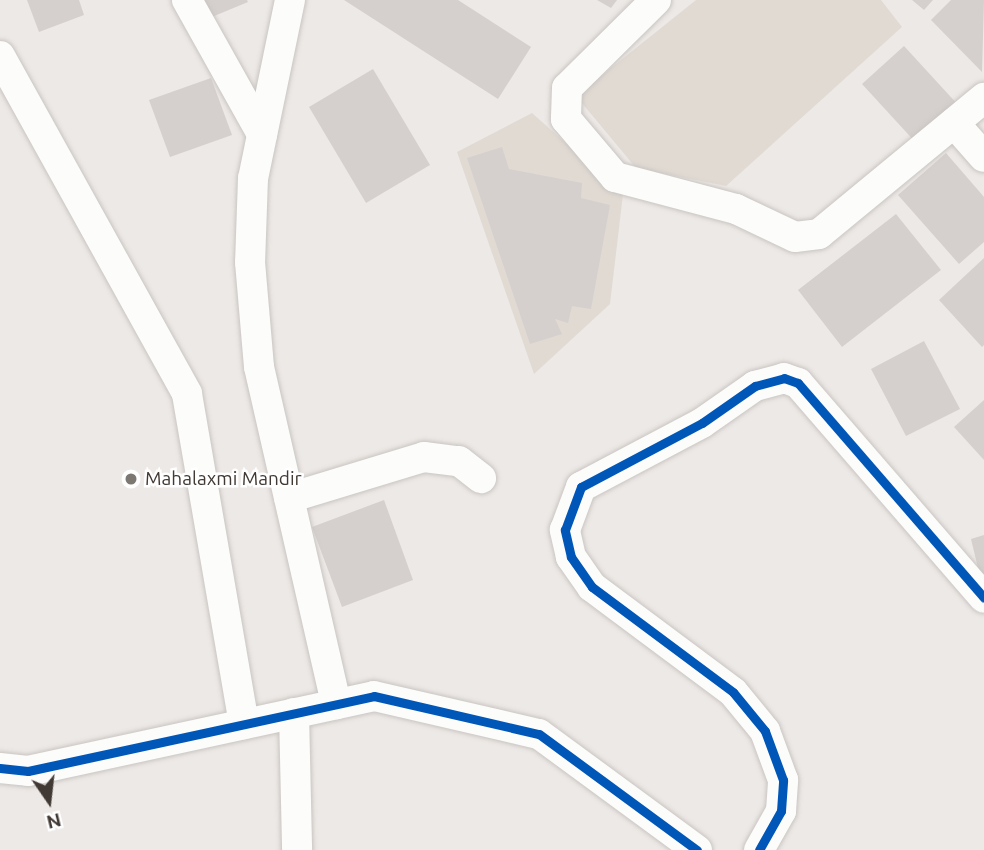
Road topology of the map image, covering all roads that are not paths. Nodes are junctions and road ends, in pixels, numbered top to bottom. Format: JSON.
{"nodes":[{"id":1,"x":187,"y":0,"type":"edge"},
{"id":2,"x":290,"y":0,"type":"edge"},
{"id":3,"x":656,"y":0,"type":"edge"},
{"id":4,"x":0,"y":56,"type":"edge"},
{"id":5,"x":984,"y":97,"type":"edge"},
{"id":6,"x":954,"y":123,"type":"junction"},
{"id":7,"x":262,"y":134,"type":"junction"},
{"id":8,"x":984,"y":157,"type":"edge"},
{"id":9,"x":481,"y":478,"type":"dead end"},
{"id":10,"x":289,"y":498,"type":"junction"},
{"id":11,"x":984,"y":598,"type":"edge"},
{"id":12,"x":336,"y":704,"type":"junction"},
{"id":13,"x":294,"y":713,"type":"junction"},
{"id":14,"x":244,"y":724,"type":"junction"},
{"id":15,"x":0,"y":768,"type":"edge"},
{"id":16,"x":689,"y":848,"type":"edge"},
{"id":17,"x":297,"y":850,"type":"edge"},
{"id":18,"x":759,"y":850,"type":"edge"}],
"edges":[{"from":1,"to":7,"type":"street"},
{"from":2,"to":7,"type":"street"},
{"from":3,"to":6,"type":"street"},
{"from":4,"to":14,"type":"street"},
{"from":5,"to":6,"type":"street"},
{"from":6,"to":8,"type":"street"},
{"from":7,"to":10,"type":"street"},
{"from":9,"to":10,"type":"street"},
{"from":10,"to":12,"type":"street"},
{"from":11,"to":18,"type":"street"},
{"from":12,"to":13,"type":"street"},
{"from":12,"to":16,"type":"street"},
{"from":13,"to":14,"type":"street"},
{"from":13,"to":17,"type":"street"},
{"from":14,"to":15,"type":"street"}]}
